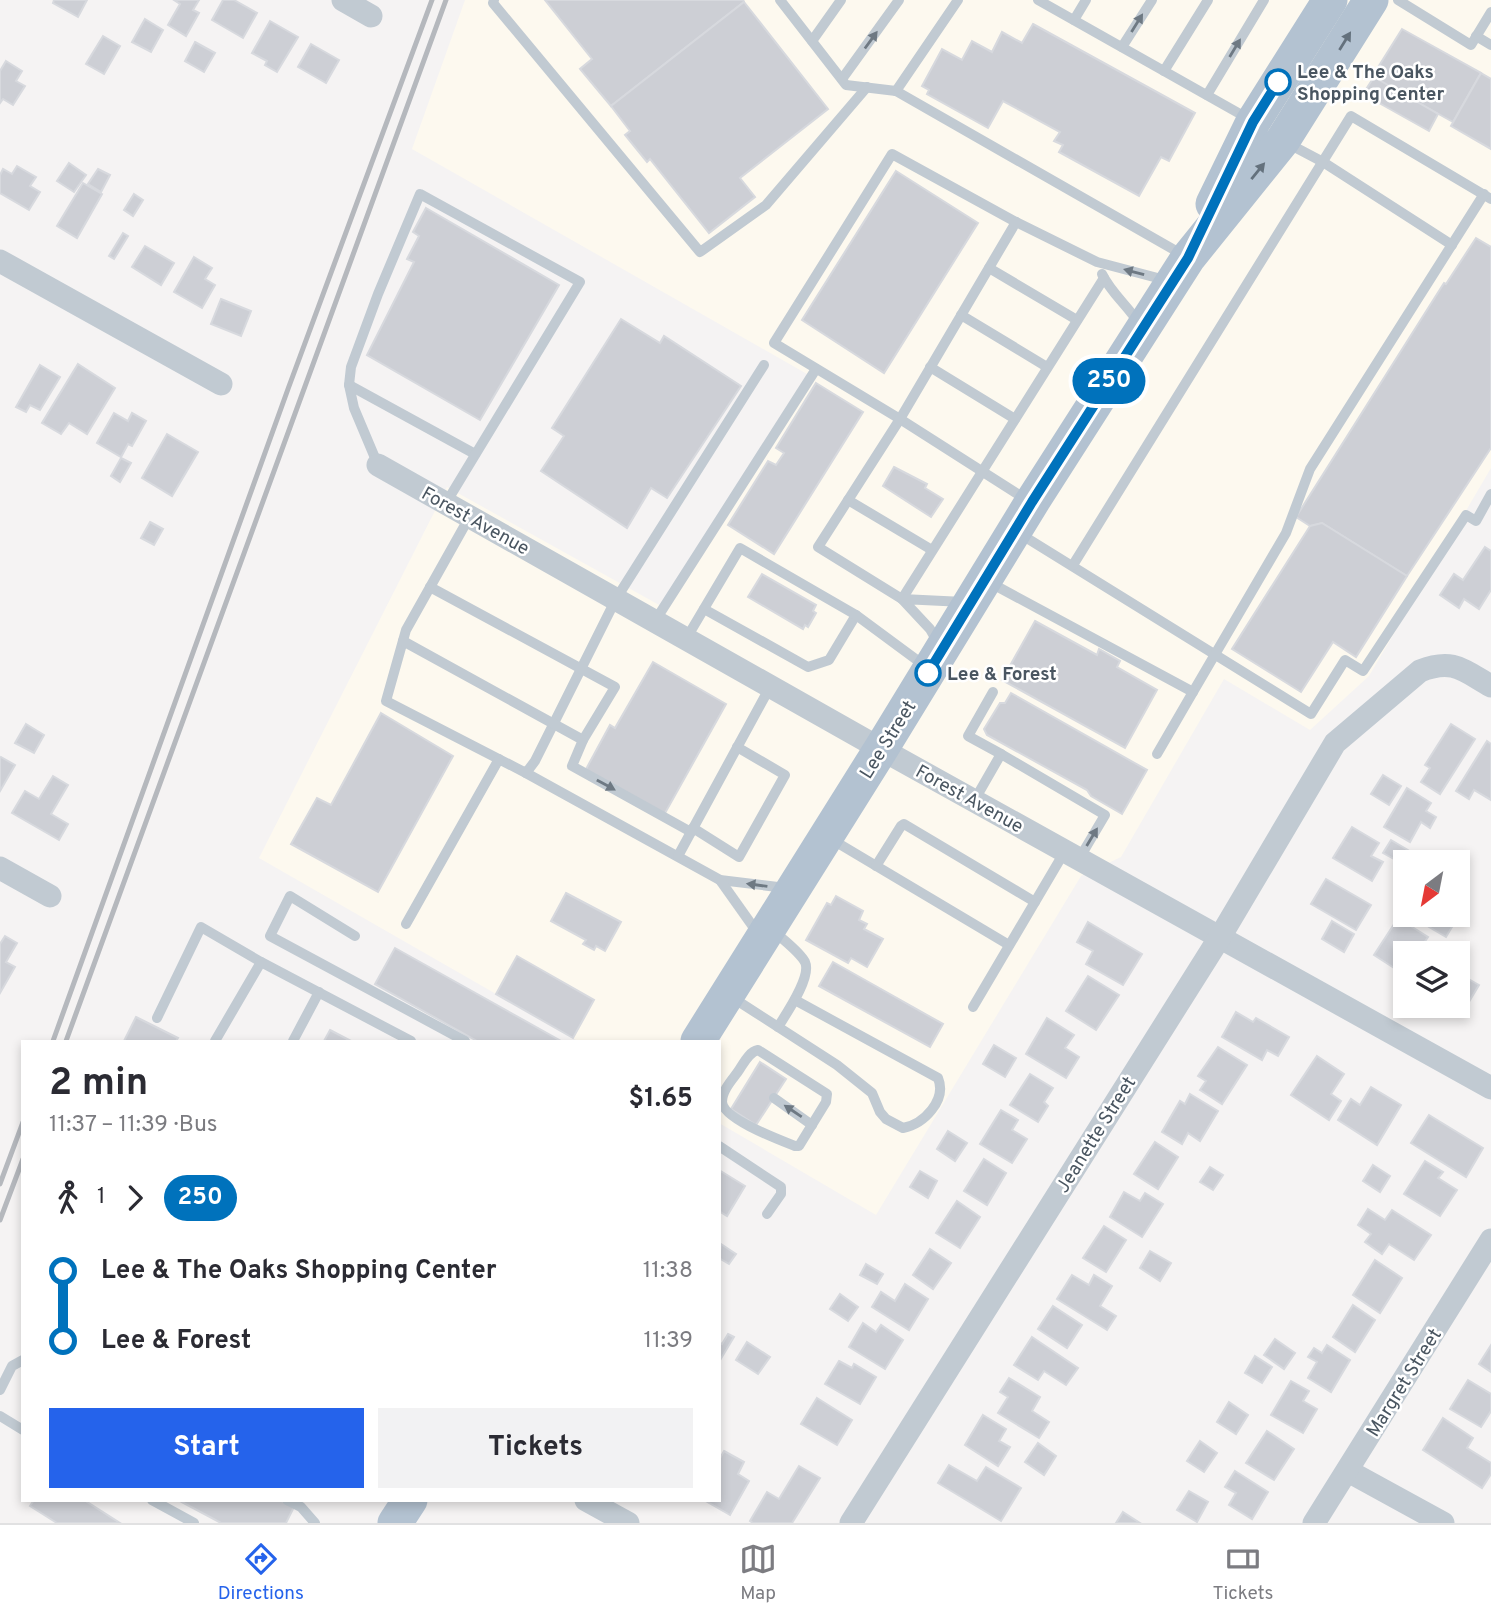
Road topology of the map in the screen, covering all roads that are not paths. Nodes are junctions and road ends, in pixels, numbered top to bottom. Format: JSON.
{"nodes":[{"id":1,"x":343,"y":0,"type":"edge"},
{"id":2,"x":494,"y":0,"type":"edge"},
{"id":3,"x":780,"y":0,"type":"edge"},
{"id":4,"x":841,"y":0,"type":"edge"},
{"id":5,"x":899,"y":0,"type":"edge"},
{"id":6,"x":958,"y":0,"type":"edge"},
{"id":7,"x":1038,"y":0,"type":"edge"},
{"id":8,"x":1086,"y":0,"type":"edge"},
{"id":9,"x":1152,"y":0,"type":"edge"},
{"id":10,"x":1208,"y":0,"type":"edge"},
{"id":11,"x":1264,"y":0,"type":"edge"},
{"id":12,"x":1330,"y":0,"type":"edge"},
{"id":13,"x":1371,"y":0,"type":"edge"},
{"id":14,"x":1398,"y":0,"type":"edge"},
{"id":15,"x":1491,"y":12,"type":"edge"},
{"id":16,"x":371,"y":16,"type":"dead end"},
{"id":17,"x":1074,"y":20,"type":"junction"},
{"id":18,"x":1476,"y":36,"type":"junction"},
{"id":19,"x":812,"y":41,"type":"junction"},
{"id":20,"x":1491,"y":45,"type":"edge"},
{"id":21,"x":1122,"y":47,"type":"junction"},
{"id":22,"x":1164,"y":71,"type":"junction"},
{"id":23,"x":842,"y":79,"type":"junction"},
{"id":24,"x":867,"y":87,"type":"junction"},
{"id":25,"x":896,"y":91,"type":"junction"},
{"id":26,"x":1207,"y":95,"type":"junction"},
{"id":27,"x":1268,"y":131,"type":"junction"},
{"id":28,"x":1323,"y":162,"type":"junction"},
{"id":29,"x":1487,"y":196,"type":"edge"},
{"id":30,"x":1016,"y":222,"type":"junction"},
{"id":31,"x":1452,"y":245,"type":"junction"},
{"id":32,"x":0,"y":261,"type":"edge"},
{"id":33,"x":1097,"y":262,"type":"junction"},
{"id":34,"x":989,"y":268,"type":"junction"},
{"id":35,"x":1180,"y":270,"type":"junction"},
{"id":36,"x":1104,"y":278,"type":"junction"},
{"id":37,"x":961,"y":315,"type":"junction"},
{"id":38,"x":1077,"y":320,"type":"junction"},
{"id":39,"x":1142,"y":329,"type":"junction"},
{"id":40,"x":764,"y":365,"type":"dead end"},
{"id":41,"x":930,"y":367,"type":"junction"},
{"id":42,"x":1047,"y":367,"type":"junction"},
{"id":43,"x":816,"y":369,"type":"junction"},
{"id":44,"x":221,"y":384,"type":"dead end"},
{"id":45,"x":349,"y":385,"type":"junction"},
{"id":46,"x":900,"y":419,"type":"junction"},
{"id":47,"x":1014,"y":419,"type":"junction"},
{"id":48,"x":475,"y":454,"type":"junction"},
{"id":49,"x":378,"y":465,"type":"joint"},
{"id":50,"x":981,"y":471,"type":"junction"},
{"id":51,"x":1491,"y":494,"type":"edge"},
{"id":52,"x":848,"y":500,"type":"junction"},
{"id":53,"x":446,"y":503,"type":"junction"},
{"id":54,"x":470,"y":516,"type":"junction"},
{"id":55,"x":1023,"y":517,"type":"junction"},
{"id":56,"x":932,"y":550,"type":"junction"},
{"id":57,"x":1073,"y":565,"type":"junction"},
{"id":58,"x":430,"y":587,"type":"junction"},
{"id":59,"x":978,"y":591,"type":"junction"},
{"id":60,"x":616,"y":599,"type":"junction"},
{"id":61,"x":902,"y":599,"type":"junction"},
{"id":62,"x":704,"y":608,"type":"junction"},
{"id":63,"x":856,"y":615,"type":"junction"},
{"id":64,"x":655,"y":621,"type":"junction"},
{"id":65,"x":686,"y":639,"type":"junction"},
{"id":66,"x":403,"y":641,"type":"junction"},
{"id":67,"x":1216,"y":655,"type":"junction"},
{"id":68,"x":936,"y":659,"type":"junction"},
{"id":69,"x":582,"y":668,"type":"junction"},
{"id":70,"x":770,"y":686,"type":"junction"},
{"id":71,"x":1491,"y":686,"type":"edge"},
{"id":72,"x":993,"y":692,"type":"dead end"},
{"id":73,"x":1193,"y":692,"type":"junction"},
{"id":74,"x":554,"y":724,"type":"junction"},
{"id":75,"x":583,"y":740,"type":"junction"},
{"id":76,"x":737,"y":747,"type":"junction"},
{"id":77,"x":881,"y":749,"type":"junction"},
{"id":78,"x":1001,"y":754,"type":"junction"},
{"id":79,"x":1157,"y":754,"type":"dead end"},
{"id":80,"x":499,"y":759,"type":"junction"},
{"id":81,"x":526,"y":773,"type":"junction"},
{"id":82,"x":974,"y":801,"type":"junction"},
{"id":83,"x":692,"y":830,"type":"junction"},
{"id":84,"x":827,"y":837,"type":"junction"},
{"id":85,"x":1072,"y":855,"type":"junction"},
{"id":86,"x":678,"y":856,"type":"junction"},
{"id":87,"x":876,"y":866,"type":"junction"},
{"id":88,"x":0,"y":868,"type":"edge"},
{"id":89,"x":720,"y":880,"type":"junction"},
{"id":90,"x":794,"y":889,"type":"junction"},
{"id":91,"x":50,"y":896,"type":"dead end"},
{"id":92,"x":1035,"y":902,"type":"junction"},
{"id":93,"x":406,"y":924,"type":"dead end"},
{"id":94,"x":766,"y":934,"type":"junction"},
{"id":95,"x":355,"y":936,"type":"dead end"},
{"id":96,"x":1220,"y":937,"type":"junction"},
{"id":97,"x":1009,"y":945,"type":"junction"},
{"id":98,"x":261,"y":962,"type":"junction"},
{"id":99,"x":318,"y":992,"type":"junction"},
{"id":100,"x":727,"y":995,"type":"junction"},
{"id":101,"x":794,"y":1000,"type":"junction"},
{"id":102,"x":973,"y":1007,"type":"dead end"},
{"id":103,"x":157,"y":1018,"type":"dead end"},
{"id":104,"x":778,"y":1027,"type":"junction"},
{"id":105,"x":216,"y":1040,"type":"edge"},
{"id":106,"x":294,"y":1040,"type":"edge"},
{"id":107,"x":409,"y":1040,"type":"edge"},
{"id":108,"x":463,"y":1040,"type":"edge"},
{"id":109,"x":699,"y":1040,"type":"edge"},
{"id":110,"x":737,"y":1073,"type":"junction"},
{"id":111,"x":748,"y":1081,"type":"dead end"},
{"id":112,"x":1491,"y":1088,"type":"edge"},
{"id":113,"x":721,"y":1091,"type":"edge"},
{"id":114,"x":774,"y":1098,"type":"dead end"},
{"id":115,"x":812,"y":1125,"type":"junction"},
{"id":116,"x":721,"y":1147,"type":"edge"},
{"id":117,"x":767,"y":1214,"type":"dead end"},
{"id":118,"x":1491,"y":1240,"type":"edge"},
{"id":119,"x":21,"y":1361,"type":"edge"},
{"id":120,"x":0,"y":1390,"type":"edge"},
{"id":121,"x":0,"y":1416,"type":"edge"},
{"id":122,"x":21,"y":1429,"type":"edge"},
{"id":123,"x":1348,"y":1471,"type":"junction"},
{"id":124,"x":156,"y":1502,"type":"edge"},
{"id":125,"x":291,"y":1502,"type":"edge"},
{"id":126,"x":590,"y":1502,"type":"edge"},
{"id":127,"x":194,"y":1523,"type":"edge"},
{"id":128,"x":315,"y":1523,"type":"edge"},
{"id":129,"x":628,"y":1523,"type":"edge"},
{"id":130,"x":851,"y":1523,"type":"edge"},
{"id":131,"x":1314,"y":1523,"type":"edge"},
{"id":132,"x":1443,"y":1523,"type":"edge"}],
"edges":[{"from":1,"to":16,"type":"street"},
{"from":2,"to":24,"type":"lane"},
{"from":3,"to":19,"type":"lane"},
{"from":4,"to":19,"type":"lane"},
{"from":23,"to":5,"type":"lane","one_way":true},
{"from":6,"to":25,"type":"lane"},
{"from":7,"to":17,"type":"lane"},
{"from":8,"to":17,"type":"lane"},
{"from":21,"to":9,"type":"lane","one_way":true},
{"from":10,"to":22,"type":"lane"},
{"from":26,"to":11,"type":"lane","one_way":true},
{"from":12,"to":27,"type":"main road","name":"Lee Street"},
{"from":27,"to":13,"type":"main road","name":"Lee Street","one_way":true},
{"from":14,"to":18,"type":"lane"},
{"from":15,"to":18,"type":"lane"},
{"from":17,"to":21,"type":"lane"},
{"from":18,"to":20,"type":"lane"},
{"from":19,"to":23,"type":"lane"},
{"from":21,"to":22,"type":"lane"},
{"from":22,"to":26,"type":"lane"},
{"from":23,"to":24,"type":"lane"},
{"from":24,"to":25,"type":"lane"},
{"from":25,"to":35,"type":"lane"},
{"from":26,"to":27,"type":"lane"},
{"from":27,"to":28,"type":"lane"},
{"from":27,"to":35,"type":"main road","name":"Lee Street"},
{"from":28,"to":29,"type":"lane"},
{"from":28,"to":31,"type":"lane"},
{"from":28,"to":57,"type":"lane"},
{"from":29,"to":31,"type":"lane"},
{"from":30,"to":33,"type":"lane"},
{"from":30,"to":34,"type":"lane"},
{"from":30,"to":43,"type":"lane"},
{"from":31,"to":67,"type":"lane"},
{"from":32,"to":44,"type":"street"},
{"from":35,"to":33,"type":"lane","one_way":true},
{"from":33,"to":36,"type":"lane"},
{"from":34,"to":37,"type":"lane"},
{"from":34,"to":38,"type":"lane"},
{"from":35,"to":39,"type":"main road","name":"Lee Street"},
{"from":36,"to":38,"type":"lane"},
{"from":36,"to":39,"type":"lane"},
{"from":37,"to":41,"type":"lane"},
{"from":37,"to":42,"type":"lane"},
{"from":38,"to":42,"type":"lane"},
{"from":39,"to":55,"type":"main road","name":"Lee Street"},
{"from":40,"to":60,"type":"lane"},
{"from":41,"to":46,"type":"lane"},
{"from":41,"to":47,"type":"lane"},
{"from":42,"to":47,"type":"lane"},
{"from":43,"to":46,"type":"lane"},
{"from":43,"to":64,"type":"lane"},
{"from":45,"to":48,"type":"lane"},
{"from":45,"to":48,"type":"lane"},
{"from":45,"to":49,"type":"lane"},
{"from":46,"to":50,"type":"lane"},
{"from":46,"to":52,"type":"lane"},
{"from":47,"to":50,"type":"lane"},
{"from":48,"to":53,"type":"lane"},
{"from":49,"to":53,"type":"street","name":"Forest Avenue"},
{"from":50,"to":55,"type":"lane"},
{"from":50,"to":56,"type":"lane"},
{"from":51,"to":67,"type":"lane"},
{"from":52,"to":56,"type":"lane"},
{"from":52,"to":61,"type":"lane"},
{"from":53,"to":54,"type":"street","name":"Forest Avenue"},
{"from":54,"to":58,"type":"lane"},
{"from":54,"to":60,"type":"street","name":"Forest Avenue"},
{"from":55,"to":57,"type":"lane"},
{"from":55,"to":59,"type":"main road","name":"Lee Street"},
{"from":56,"to":61,"type":"lane"},
{"from":57,"to":67,"type":"lane"},
{"from":58,"to":66,"type":"lane"},
{"from":58,"to":69,"type":"lane"},
{"from":59,"to":61,"type":"lane"},
{"from":59,"to":68,"type":"main road","name":"Lee Street"},
{"from":59,"to":73,"type":"lane"},
{"from":60,"to":64,"type":"street","name":"Forest Avenue"},
{"from":60,"to":69,"type":"lane"},
{"from":61,"to":68,"type":"lane"},
{"from":62,"to":63,"type":"lane"},
{"from":62,"to":63,"type":"lane"},
{"from":62,"to":65,"type":"lane"},
{"from":63,"to":68,"type":"lane"},
{"from":64,"to":65,"type":"street","name":"Forest Avenue"},
{"from":65,"to":70,"type":"street","name":"Forest Avenue"},
{"from":66,"to":74,"type":"lane"},
{"from":66,"to":80,"type":"lane"},
{"from":67,"to":73,"type":"lane"},
{"from":68,"to":77,"type":"main road","name":"Lee Street"},
{"from":69,"to":74,"type":"lane"},
{"from":69,"to":75,"type":"lane"},
{"from":70,"to":76,"type":"lane"},
{"from":70,"to":77,"type":"street","name":"Forest Avenue"},
{"from":71,"to":96,"type":"street","name":"Jeanette Street"},
{"from":72,"to":78,"type":"lane"},
{"from":73,"to":79,"type":"lane"},
{"from":74,"to":75,"type":"lane"},
{"from":74,"to":81,"type":"lane"},
{"from":75,"to":83,"type":"lane","one_way":true},
{"from":76,"to":83,"type":"lane"},
{"from":76,"to":83,"type":"lane"},
{"from":77,"to":82,"type":"street","name":"Forest Avenue"},
{"from":77,"to":84,"type":"main road","name":"Lee Street"},
{"from":78,"to":82,"type":"lane"},
{"from":85,"to":78,"type":"lane","one_way":true},
{"from":80,"to":81,"type":"lane"},
{"from":80,"to":93,"type":"lane"},
{"from":81,"to":86,"type":"lane"},
{"from":82,"to":85,"type":"street","name":"Forest Avenue"},
{"from":83,"to":86,"type":"lane"},
{"from":84,"to":87,"type":"lane"},
{"from":84,"to":90,"type":"main road","name":"Lee Street"},
{"from":85,"to":92,"type":"lane"},
{"from":85,"to":96,"type":"street","name":"Forest Avenue"},
{"from":86,"to":89,"type":"lane"},
{"from":87,"to":92,"type":"lane"},
{"from":87,"to":97,"type":"lane"},
{"from":88,"to":91,"type":"street"},
{"from":90,"to":89,"type":"lane","one_way":true},
{"from":89,"to":94,"type":"lane"},
{"from":90,"to":94,"type":"main road","name":"Lee Street"},
{"from":92,"to":97,"type":"lane"},
{"from":94,"to":100,"type":"main road","name":"Lee Street"},
{"from":94,"to":101,"type":"lane"},
{"from":95,"to":108,"type":"lane"},
{"from":96,"to":112,"type":"street","name":"Forest Avenue"},
{"from":96,"to":130,"type":"street","name":"Jeanette Street"},
{"from":97,"to":102,"type":"lane"},
{"from":98,"to":99,"type":"lane"},
{"from":98,"to":103,"type":"lane"},
{"from":98,"to":105,"type":"lane"},
{"from":99,"to":106,"type":"lane"},
{"from":99,"to":107,"type":"lane"},
{"from":100,"to":104,"type":"lane"},
{"from":100,"to":109,"type":"main road","name":"Lee Street"},
{"from":101,"to":104,"type":"lane"},
{"from":101,"to":104,"type":"lane"},
{"from":110,"to":111,"type":"lane"},
{"from":110,"to":113,"type":"lane"},
{"from":110,"to":115,"type":"lane"},
{"from":113,"to":115,"type":"lane"},
{"from":115,"to":114,"type":"lane","one_way":true},
{"from":116,"to":117,"type":"lane"},
{"from":118,"to":123,"type":"street","name":"Margret Street"},
{"from":119,"to":120,"type":"lane"},
{"from":121,"to":122,"type":"lane"},
{"from":123,"to":131,"type":"street","name":"Margret Street"},
{"from":123,"to":132,"type":"street"},
{"from":124,"to":127,"type":"lane"},
{"from":125,"to":128,"type":"lane"},
{"from":126,"to":129,"type":"street"}]}
